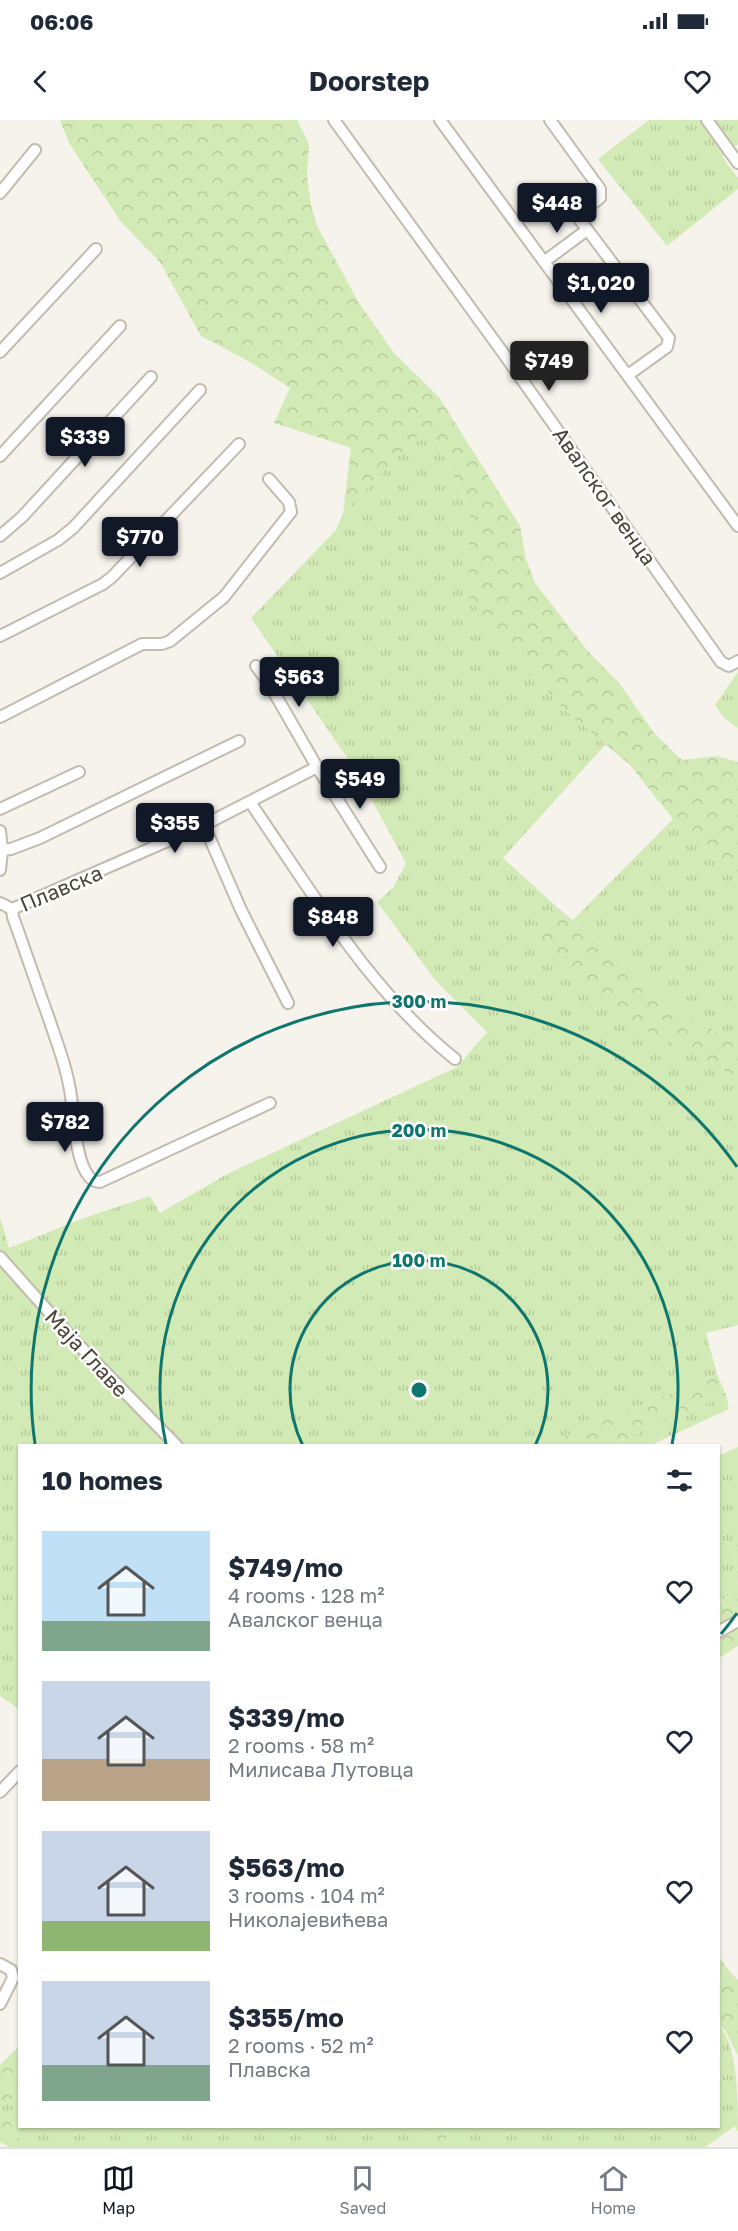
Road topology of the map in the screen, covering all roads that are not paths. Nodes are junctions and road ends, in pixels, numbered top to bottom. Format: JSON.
{"nodes":[{"id":1,"x":334,"y":120,"type":"edge"},
{"id":2,"x":440,"y":120,"type":"edge"},
{"id":3,"x":550,"y":120,"type":"edge"},
{"id":4,"x":707,"y":120,"type":"edge"},
{"id":5,"x":35,"y":150,"type":"dead end"},
{"id":6,"x":738,"y":163,"type":"edge"},
{"id":7,"x":0,"y":194,"type":"edge"},
{"id":8,"x":587,"y":230,"type":"junction"},
{"id":9,"x":96,"y":249,"type":"dead end"},
{"id":10,"x":545,"y":261,"type":"junction"},
{"id":11,"x":120,"y":326,"type":"dead end"},
{"id":12,"x":0,"y":352,"type":"edge"},
{"id":13,"x":628,"y":375,"type":"junction"},
{"id":14,"x":151,"y":377,"type":"dead end"},
{"id":15,"x":200,"y":390,"type":"dead end"},
{"id":16,"x":239,"y":444,"type":"dead end"},
{"id":17,"x":0,"y":456,"type":"edge"},
{"id":18,"x":269,"y":479,"type":"dead end"},
{"id":19,"x":738,"y":526,"type":"edge"},
{"id":20,"x":0,"y":536,"type":"edge"},
{"id":21,"x":0,"y":573,"type":"edge"},
{"id":22,"x":0,"y":636,"type":"edge"},
{"id":23,"x":733,"y":663,"type":"edge"},
{"id":24,"x":256,"y":666,"type":"dead end"},
{"id":25,"x":0,"y":717,"type":"edge"},
{"id":26,"x":239,"y":741,"type":"dead end"},
{"id":27,"x":317,"y":767,"type":"junction"},
{"id":28,"x":79,"y":772,"type":"dead end"},
{"id":29,"x":250,"y":802,"type":"junction"},
{"id":30,"x":0,"y":809,"type":"edge"},
{"id":31,"x":204,"y":825,"type":"junction"},
{"id":32,"x":0,"y":831,"type":"edge"},
{"id":33,"x":2,"y":850,"type":"junction"},
{"id":34,"x":380,"y":867,"type":"dead end"},
{"id":35,"x":0,"y":870,"type":"edge"},
{"id":36,"x":0,"y":903,"type":"edge"},
{"id":37,"x":12,"y":909,"type":"junction"},
{"id":38,"x":288,"y":1003,"type":"dead end"},
{"id":39,"x":455,"y":1059,"type":"dead end"},
{"id":40,"x":270,"y":1103,"type":"dead end"},
{"id":41,"x":0,"y":1257,"type":"edge"},
{"id":42,"x":175,"y":1444,"type":"edge"},
{"id":43,"x":738,"y":1622,"type":"edge"},
{"id":44,"x":720,"y":1631,"type":"edge"},
{"id":45,"x":18,"y":1773,"type":"edge"},
{"id":46,"x":0,"y":1792,"type":"edge"},
{"id":47,"x":0,"y":1964,"type":"edge"},
{"id":48,"x":0,"y":2004,"type":"edge"}],
"edges":[{"from":1,"to":23,"type":"street","name":"Авалског венца"},
{"from":2,"to":10,"type":"street"},
{"from":3,"to":8,"type":"street"},
{"from":4,"to":6,"type":"street"},
{"from":5,"to":7,"type":"street"},
{"from":8,"to":10,"type":"street"},
{"from":8,"to":13,"type":"street"},
{"from":9,"to":12,"type":"street"},
{"from":10,"to":13,"type":"street"},
{"from":11,"to":17,"type":"street"},
{"from":13,"to":19,"type":"street"},
{"from":14,"to":20,"type":"street"},
{"from":15,"to":21,"type":"street"},
{"from":16,"to":22,"type":"street"},
{"from":18,"to":25,"type":"street"},
{"from":24,"to":27,"type":"street"},
{"from":26,"to":33,"type":"street"},
{"from":27,"to":29,"type":"street","name":"Плавска"},
{"from":27,"to":34,"type":"street"},
{"from":28,"to":30,"type":"street"},
{"from":29,"to":31,"type":"street","name":"Плавска"},
{"from":29,"to":39,"type":"street"},
{"from":31,"to":37,"type":"street","name":"Плавска"},
{"from":31,"to":38,"type":"street"},
{"from":32,"to":33,"type":"street"},
{"from":33,"to":35,"type":"street"},
{"from":36,"to":37,"type":"street","name":"Плавска"},
{"from":37,"to":40,"type":"street"},
{"from":41,"to":42,"type":"street","name":"Маја Главе"},
{"from":43,"to":44,"type":"street"},
{"from":45,"to":46,"type":"street"},
{"from":47,"to":48,"type":"street"}]}
